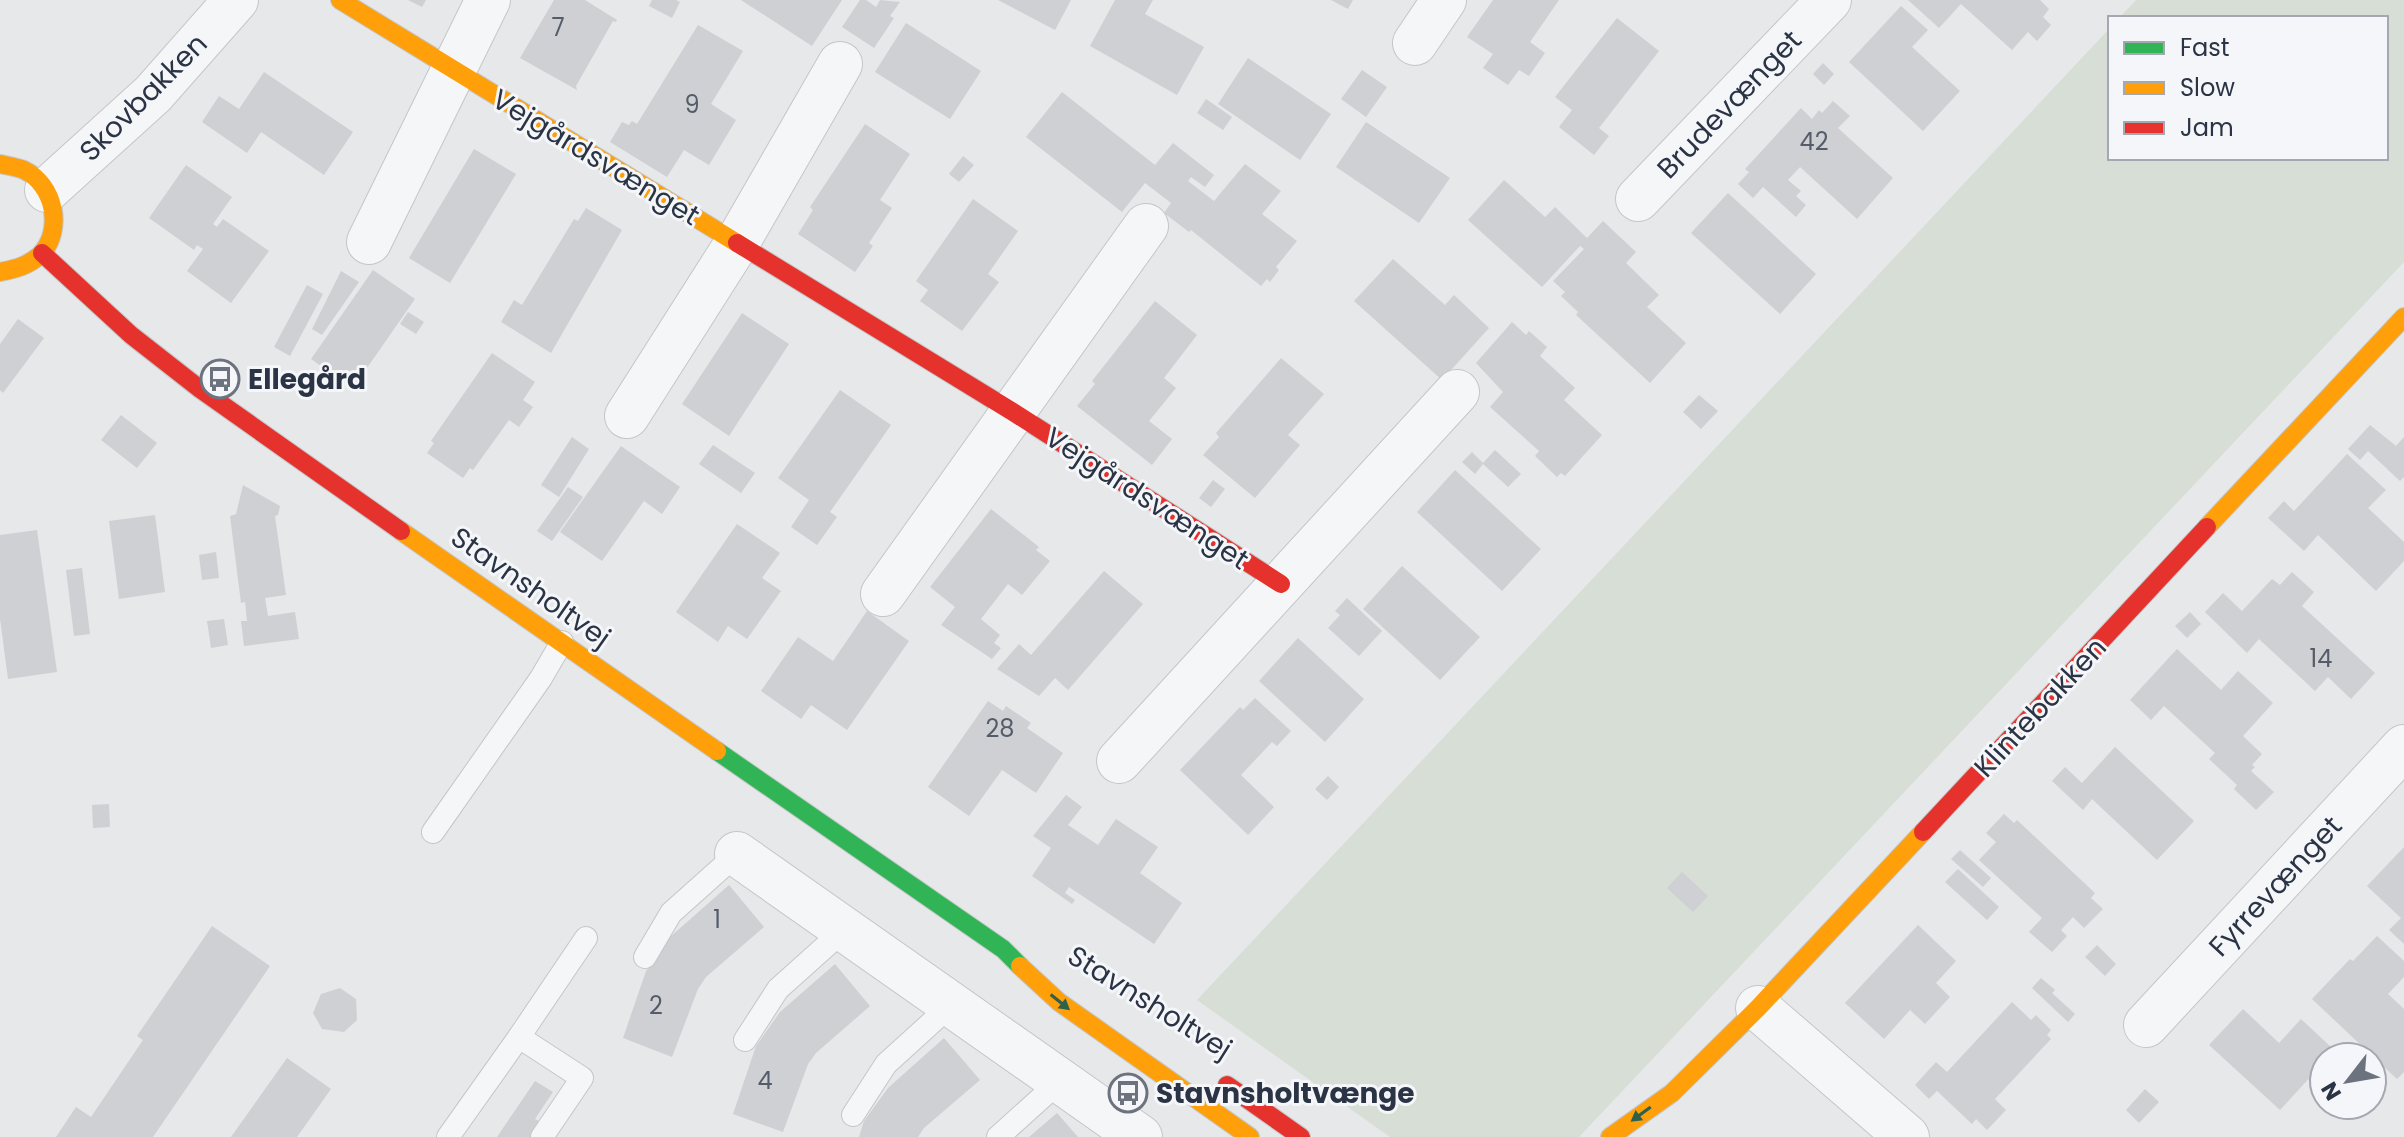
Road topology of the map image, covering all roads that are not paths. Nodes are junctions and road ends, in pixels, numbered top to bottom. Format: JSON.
{"nodes":[{"id":1,"x":236,"y":0,"type":"edge"},
{"id":2,"x":340,"y":0,"type":"edge"},
{"id":3,"x":488,"y":0,"type":"edge"},
{"id":4,"x":1444,"y":0,"type":"edge"},
{"id":5,"x":1817,"y":3,"type":"edge"},
{"id":6,"x":1415,"y":43,"type":"dead end"},
{"id":7,"x":840,"y":64,"type":"dead end"},
{"id":8,"x":455,"y":71,"type":"junction"},
{"id":9,"x":0,"y":164,"type":"edge"},
{"id":10,"x":47,"y":190,"type":"junction"},
{"id":11,"x":1638,"y":199,"type":"dead end"},
{"id":12,"x":1146,"y":226,"type":"dead end"},
{"id":13,"x":369,"y":242,"type":"dead end"},
{"id":14,"x":737,"y":243,"type":"junction"},
{"id":15,"x":42,"y":253,"type":"junction"},
{"id":16,"x":0,"y":272,"type":"edge"},
{"id":17,"x":2404,"y":317,"type":"edge"},
{"id":18,"x":1457,"y":392,"type":"dead end"},
{"id":19,"x":1013,"y":412,"type":"junction"},
{"id":20,"x":627,"y":416,"type":"dead end"},
{"id":21,"x":1281,"y":584,"type":"junction"},
{"id":22,"x":883,"y":594,"type":"dead end"},
{"id":23,"x":562,"y":642,"type":"junction"},
{"id":24,"x":2404,"y":747,"type":"edge"},
{"id":25,"x":1119,"y":761,"type":"dead end"},
{"id":26,"x":433,"y":832,"type":"dead end"},
{"id":27,"x":737,"y":854,"type":"joint"},
{"id":28,"x":845,"y":929,"type":"junction"},
{"id":29,"x":586,"y":938,"type":"dead end"},
{"id":30,"x":1003,"y":949,"type":"junction"},
{"id":31,"x":645,"y":957,"type":"dead end"},
{"id":32,"x":1060,"y":976,"type":"dead end"},
{"id":33,"x":952,"y":1004,"type":"junction"},
{"id":34,"x":1758,"y":1008,"type":"junction"},
{"id":35,"x":2146,"y":1025,"type":"dead end"},
{"id":36,"x":519,"y":1037,"type":"junction"},
{"id":37,"x":745,"y":1040,"type":"dead end"},
{"id":38,"x":1211,"y":1074,"type":"dead end"},
{"id":39,"x":1060,"y":1081,"type":"junction"},
{"id":40,"x":1672,"y":1093,"type":"junction"},
{"id":41,"x":853,"y":1115,"type":"dead end"},
{"id":42,"x":1239,"y":1125,"type":"edge"},
{"id":43,"x":448,"y":1137,"type":"edge"},
{"id":44,"x":542,"y":1137,"type":"edge"},
{"id":45,"x":998,"y":1137,"type":"edge"},
{"id":46,"x":1140,"y":1137,"type":"edge"},
{"id":47,"x":1301,"y":1137,"type":"edge"},
{"id":48,"x":1610,"y":1137,"type":"edge"},
{"id":49,"x":1647,"y":1137,"type":"edge"},
{"id":50,"x":1907,"y":1137,"type":"edge"}],
"edges":[{"from":1,"to":10,"type":"street","name":"Skovbakken"},
{"from":2,"to":8,"type":"street","name":"Vejgårdsvænget"},
{"from":3,"to":8,"type":"street"},
{"from":4,"to":6,"type":"street"},
{"from":5,"to":11,"type":"street","name":"Brudevænget"},
{"from":7,"to":14,"type":"street"},
{"from":8,"to":13,"type":"street"},
{"from":8,"to":14,"type":"street","name":"Vejgårdsvænget"},
{"from":9,"to":10,"type":"street"},
{"from":10,"to":15,"type":"street"},
{"from":12,"to":19,"type":"street","name":"Vejgårdsvænget"},
{"from":14,"to":19,"type":"street","name":"Vejgårdsvænget"},
{"from":14,"to":20,"type":"street"},
{"from":15,"to":16,"type":"street"},
{"from":15,"to":23,"type":"street","name":"Stavnsholtvej"},
{"from":17,"to":34,"type":"street","name":"Klintebakken"},
{"from":18,"to":21,"type":"street","name":"Vejgårdsvænget"},
{"from":19,"to":21,"type":"street","name":"Vejgårdsvænget"},
{"from":19,"to":22,"type":"street","name":"Vejgårdsvænget"},
{"from":21,"to":25,"type":"street","name":"Vejgårdsvænget"},
{"from":23,"to":26,"type":"lane"},
{"from":23,"to":30,"type":"street","name":"Stavnsholtvej"},
{"from":24,"to":35,"type":"street","name":"Fyrrevænget"},
{"from":27,"to":28,"type":"street"},
{"from":27,"to":31,"type":"lane"},
{"from":28,"to":33,"type":"street"},
{"from":28,"to":37,"type":"lane"},
{"from":29,"to":36,"type":"lane"},
{"from":30,"to":32,"type":"street","name":"Stavnsholtvej"},
{"from":30,"to":42,"type":"street","name":"Stavnsholtvej","one_way":true},
{"from":33,"to":39,"type":"street"},
{"from":33,"to":41,"type":"lane"},
{"from":34,"to":40,"type":"street","name":"Klintebakken"},
{"from":34,"to":50,"type":"street"},
{"from":36,"to":43,"type":"lane"},
{"from":36,"to":44,"type":"lane"},
{"from":38,"to":42,"type":"street","name":"Stavnsholtvej"},
{"from":39,"to":45,"type":"lane"},
{"from":39,"to":46,"type":"street"},
{"from":40,"to":48,"type":"street","name":"Klintebakken","one_way":true},
{"from":40,"to":49,"type":"street","name":"Klintebakken"},
{"from":42,"to":47,"type":"street","name":"Stavnsholtvej"}]}
